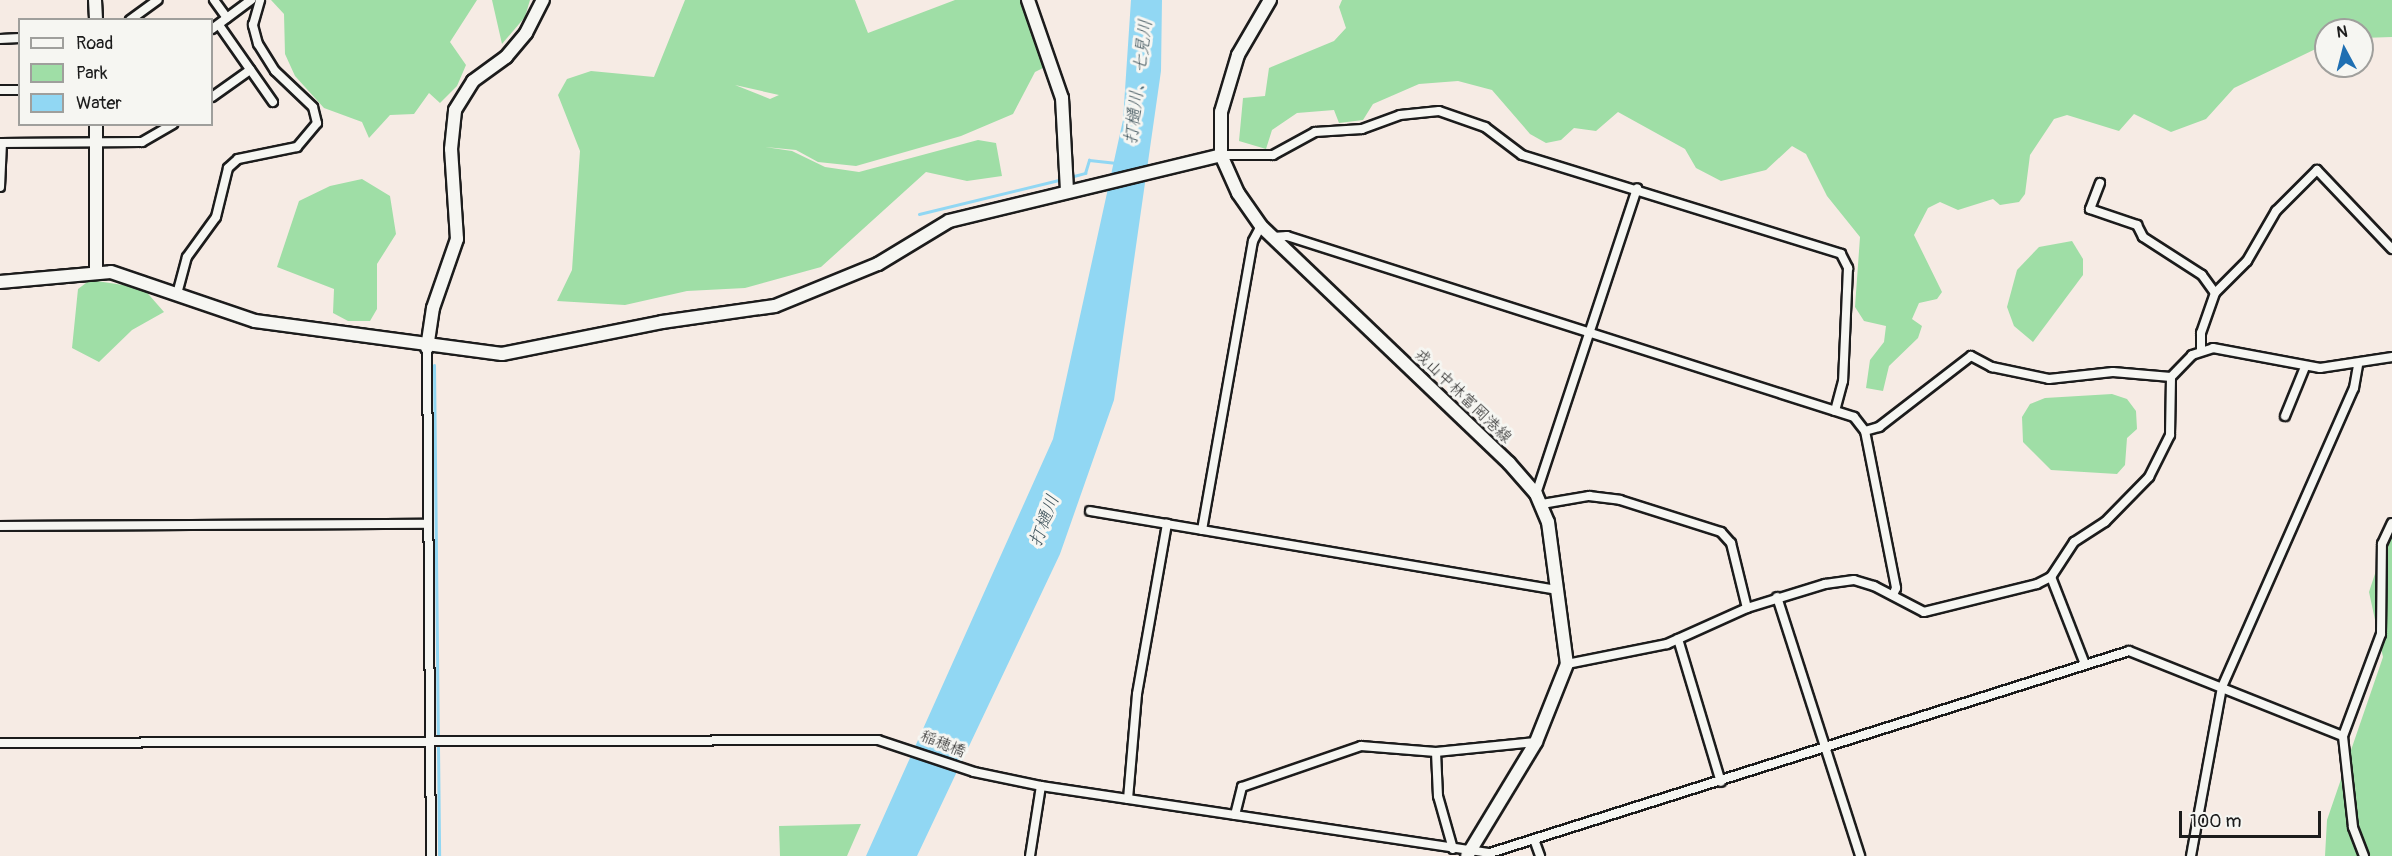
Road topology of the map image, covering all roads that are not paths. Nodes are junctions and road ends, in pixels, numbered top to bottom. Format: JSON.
{"nodes":[{"id":1,"x":95,"y":0,"type":"edge"},
{"id":2,"x":158,"y":0,"type":"edge"},
{"id":3,"x":214,"y":0,"type":"edge"},
{"id":4,"x":251,"y":0,"type":"edge"},
{"id":5,"x":260,"y":0,"type":"edge"},
{"id":6,"x":543,"y":0,"type":"edge"},
{"id":7,"x":1028,"y":0,"type":"edge"},
{"id":8,"x":1270,"y":0,"type":"edge"},
{"id":9,"x":96,"y":18,"type":"edge"},
{"id":10,"x":133,"y":18,"type":"edge"},
{"id":11,"x":227,"y":18,"type":"junction"},
{"id":12,"x":215,"y":27,"type":"edge"},
{"id":13,"x":18,"y":38,"type":"edge"},
{"id":14,"x":0,"y":39,"type":"edge"},
{"id":15,"x":250,"y":70,"type":"junction"},
{"id":16,"x":0,"y":90,"type":"edge"},
{"id":17,"x":18,"y":90,"type":"edge"},
{"id":18,"x":213,"y":96,"type":"edge"},
{"id":19,"x":273,"y":102,"type":"dead end"},
{"id":20,"x":96,"y":126,"type":"edge"},
{"id":21,"x":169,"y":126,"type":"edge"},
{"id":22,"x":96,"y":142,"type":"junction"},
{"id":23,"x":1,"y":143,"type":"edge"},
{"id":24,"x":1221,"y":155,"type":"junction"},
{"id":25,"x":2100,"y":183,"type":"dead end"},
{"id":26,"x":0,"y":187,"type":"edge"},
{"id":27,"x":1637,"y":188,"type":"junction"},
{"id":28,"x":1067,"y":191,"type":"junction"},
{"id":29,"x":1261,"y":226,"type":"junction"},
{"id":30,"x":1273,"y":237,"type":"junction"},
{"id":31,"x":2392,"y":249,"type":"edge"},
{"id":32,"x":96,"y":271,"type":"junction"},
{"id":33,"x":0,"y":282,"type":"edge"},
{"id":34,"x":2216,"y":293,"type":"junction"},
{"id":35,"x":177,"y":294,"type":"junction"},
{"id":36,"x":1591,"y":334,"type":"junction"},
{"id":37,"x":427,"y":348,"type":"junction"},
{"id":38,"x":2201,"y":350,"type":"junction"},
{"id":39,"x":2392,"y":357,"type":"edge"},
{"id":40,"x":2358,"y":365,"type":"junction"},
{"id":41,"x":2305,"y":367,"type":"junction"},
{"id":42,"x":2171,"y":377,"type":"junction"},
{"id":43,"x":1835,"y":411,"type":"junction"},
{"id":44,"x":2285,"y":416,"type":"dead end"},
{"id":45,"x":1864,"y":431,"type":"junction"},
{"id":46,"x":1539,"y":499,"type":"junction"},
{"id":47,"x":1090,"y":511,"type":"dead end"},
{"id":48,"x":2392,"y":523,"type":"edge"},
{"id":49,"x":428,"y":524,"type":"junction"},
{"id":50,"x":1167,"y":524,"type":"junction"},
{"id":51,"x":0,"y":526,"type":"edge"},
{"id":52,"x":1202,"y":530,"type":"junction"},
{"id":53,"x":2051,"y":577,"type":"junction"},
{"id":54,"x":1558,"y":590,"type":"junction"},
{"id":55,"x":1893,"y":596,"type":"junction"},
{"id":56,"x":1777,"y":597,"type":"junction"},
{"id":57,"x":1747,"y":608,"type":"junction"},
{"id":58,"x":1678,"y":639,"type":"junction"},
{"id":59,"x":1567,"y":664,"type":"junction"},
{"id":60,"x":2085,"y":664,"type":"junction"},
{"id":61,"x":2222,"y":687,"type":"junction"},
{"id":62,"x":2343,"y":736,"type":"junction"},
{"id":63,"x":430,"y":741,"type":"junction"},
{"id":64,"x":1536,"y":742,"type":"junction"},
{"id":65,"x":0,"y":743,"type":"edge"},
{"id":66,"x":1826,"y":749,"type":"junction"},
{"id":67,"x":1436,"y":752,"type":"junction"},
{"id":68,"x":1721,"y":782,"type":"junction"},
{"id":69,"x":1041,"y":786,"type":"junction"},
{"id":70,"x":1128,"y":799,"type":"junction"},
{"id":71,"x":1235,"y":815,"type":"junction"},
{"id":72,"x":1535,"y":842,"type":"junction"},
{"id":73,"x":1454,"y":849,"type":"junction"},
{"id":74,"x":1468,"y":854,"type":"edge"},
{"id":75,"x":431,"y":856,"type":"edge"},
{"id":76,"x":1030,"y":856,"type":"edge"},
{"id":77,"x":1540,"y":856,"type":"edge"},
{"id":78,"x":1860,"y":856,"type":"edge"},
{"id":79,"x":2191,"y":856,"type":"edge"},
{"id":80,"x":2364,"y":856,"type":"edge"}],
"edges":[{"from":1,"to":9,"type":"street"},
{"from":2,"to":10,"type":"street"},
{"from":3,"to":11,"type":"street"},
{"from":4,"to":11,"type":"street"},
{"from":5,"to":35,"type":"street"},
{"from":6,"to":37,"type":"street"},
{"from":7,"to":28,"type":"street"},
{"from":8,"to":24,"type":"street"},
{"from":11,"to":12,"type":"street"},
{"from":12,"to":15,"type":"street"},
{"from":13,"to":14,"type":"street"},
{"from":15,"to":18,"type":"street"},
{"from":15,"to":19,"type":"street"},
{"from":16,"to":17,"type":"street"},
{"from":20,"to":22,"type":"street"},
{"from":21,"to":22,"type":"street"},
{"from":22,"to":23,"type":"street"},
{"from":22,"to":32,"type":"street"},
{"from":23,"to":26,"type":"street"},
{"from":24,"to":27,"type":"street"},
{"from":24,"to":28,"type":"street"},
{"from":24,"to":29,"type":"street","name":"戎山中林富岡港線"},
{"from":25,"to":34,"type":"street"},
{"from":27,"to":36,"type":"street"},
{"from":27,"to":43,"type":"street"},
{"from":28,"to":37,"type":"street"},
{"from":29,"to":30,"type":"street","name":"戎山中林富岡港線"},
{"from":29,"to":52,"type":"street"},
{"from":30,"to":36,"type":"street"},
{"from":30,"to":46,"type":"street","name":"戎山中林富岡港線"},
{"from":31,"to":34,"type":"street"},
{"from":32,"to":33,"type":"street"},
{"from":32,"to":35,"type":"street"},
{"from":34,"to":38,"type":"street"},
{"from":35,"to":37,"type":"street"},
{"from":36,"to":43,"type":"street"},
{"from":36,"to":46,"type":"street"},
{"from":37,"to":49,"type":"street"},
{"from":38,"to":41,"type":"street"},
{"from":38,"to":42,"type":"street"},
{"from":39,"to":40,"type":"street"},
{"from":40,"to":41,"type":"street"},
{"from":40,"to":61,"type":"street"},
{"from":41,"to":44,"type":"street"},
{"from":42,"to":45,"type":"street"},
{"from":42,"to":53,"type":"street"},
{"from":43,"to":45,"type":"street"},
{"from":45,"to":55,"type":"street"},
{"from":46,"to":54,"type":"street"},
{"from":46,"to":57,"type":"street"},
{"from":47,"to":50,"type":"street"},
{"from":48,"to":62,"type":"street"},
{"from":49,"to":51,"type":"street"},
{"from":49,"to":63,"type":"street"},
{"from":50,"to":52,"type":"street"},
{"from":50,"to":70,"type":"street"},
{"from":52,"to":54,"type":"street"},
{"from":53,"to":55,"type":"street"},
{"from":53,"to":60,"type":"street"},
{"from":54,"to":59,"type":"street"},
{"from":55,"to":56,"type":"street"},
{"from":56,"to":57,"type":"street"},
{"from":56,"to":66,"type":"street"},
{"from":57,"to":58,"type":"street"},
{"from":58,"to":59,"type":"street"},
{"from":58,"to":68,"type":"street"},
{"from":59,"to":64,"type":"street"},
{"from":60,"to":61,"type":"street","name":"稲穂橋"},
{"from":60,"to":66,"type":"street","name":"稲穂橋"},
{"from":61,"to":62,"type":"street","name":"稲穂橋"},
{"from":61,"to":79,"type":"street"},
{"from":62,"to":80,"type":"street"},
{"from":63,"to":65,"type":"street","name":"稲穂橋"},
{"from":63,"to":69,"type":"street","name":"稲穂橋"},
{"from":63,"to":75,"type":"street"},
{"from":64,"to":67,"type":"street"},
{"from":64,"to":74,"type":"street"},
{"from":66,"to":68,"type":"street","name":"稲穂橋"},
{"from":66,"to":78,"type":"street"},
{"from":67,"to":71,"type":"street"},
{"from":67,"to":73,"type":"street"},
{"from":68,"to":72,"type":"street","name":"稲穂橋"},
{"from":69,"to":70,"type":"street","name":"稲穂橋"},
{"from":69,"to":76,"type":"street"},
{"from":70,"to":71,"type":"street","name":"稲穂橋"},
{"from":71,"to":73,"type":"street","name":"稲穂橋"},
{"from":72,"to":74,"type":"street","name":"稲穂橋"},
{"from":72,"to":77,"type":"street"},
{"from":73,"to":74,"type":"street","name":"稲穂橋"}]}
